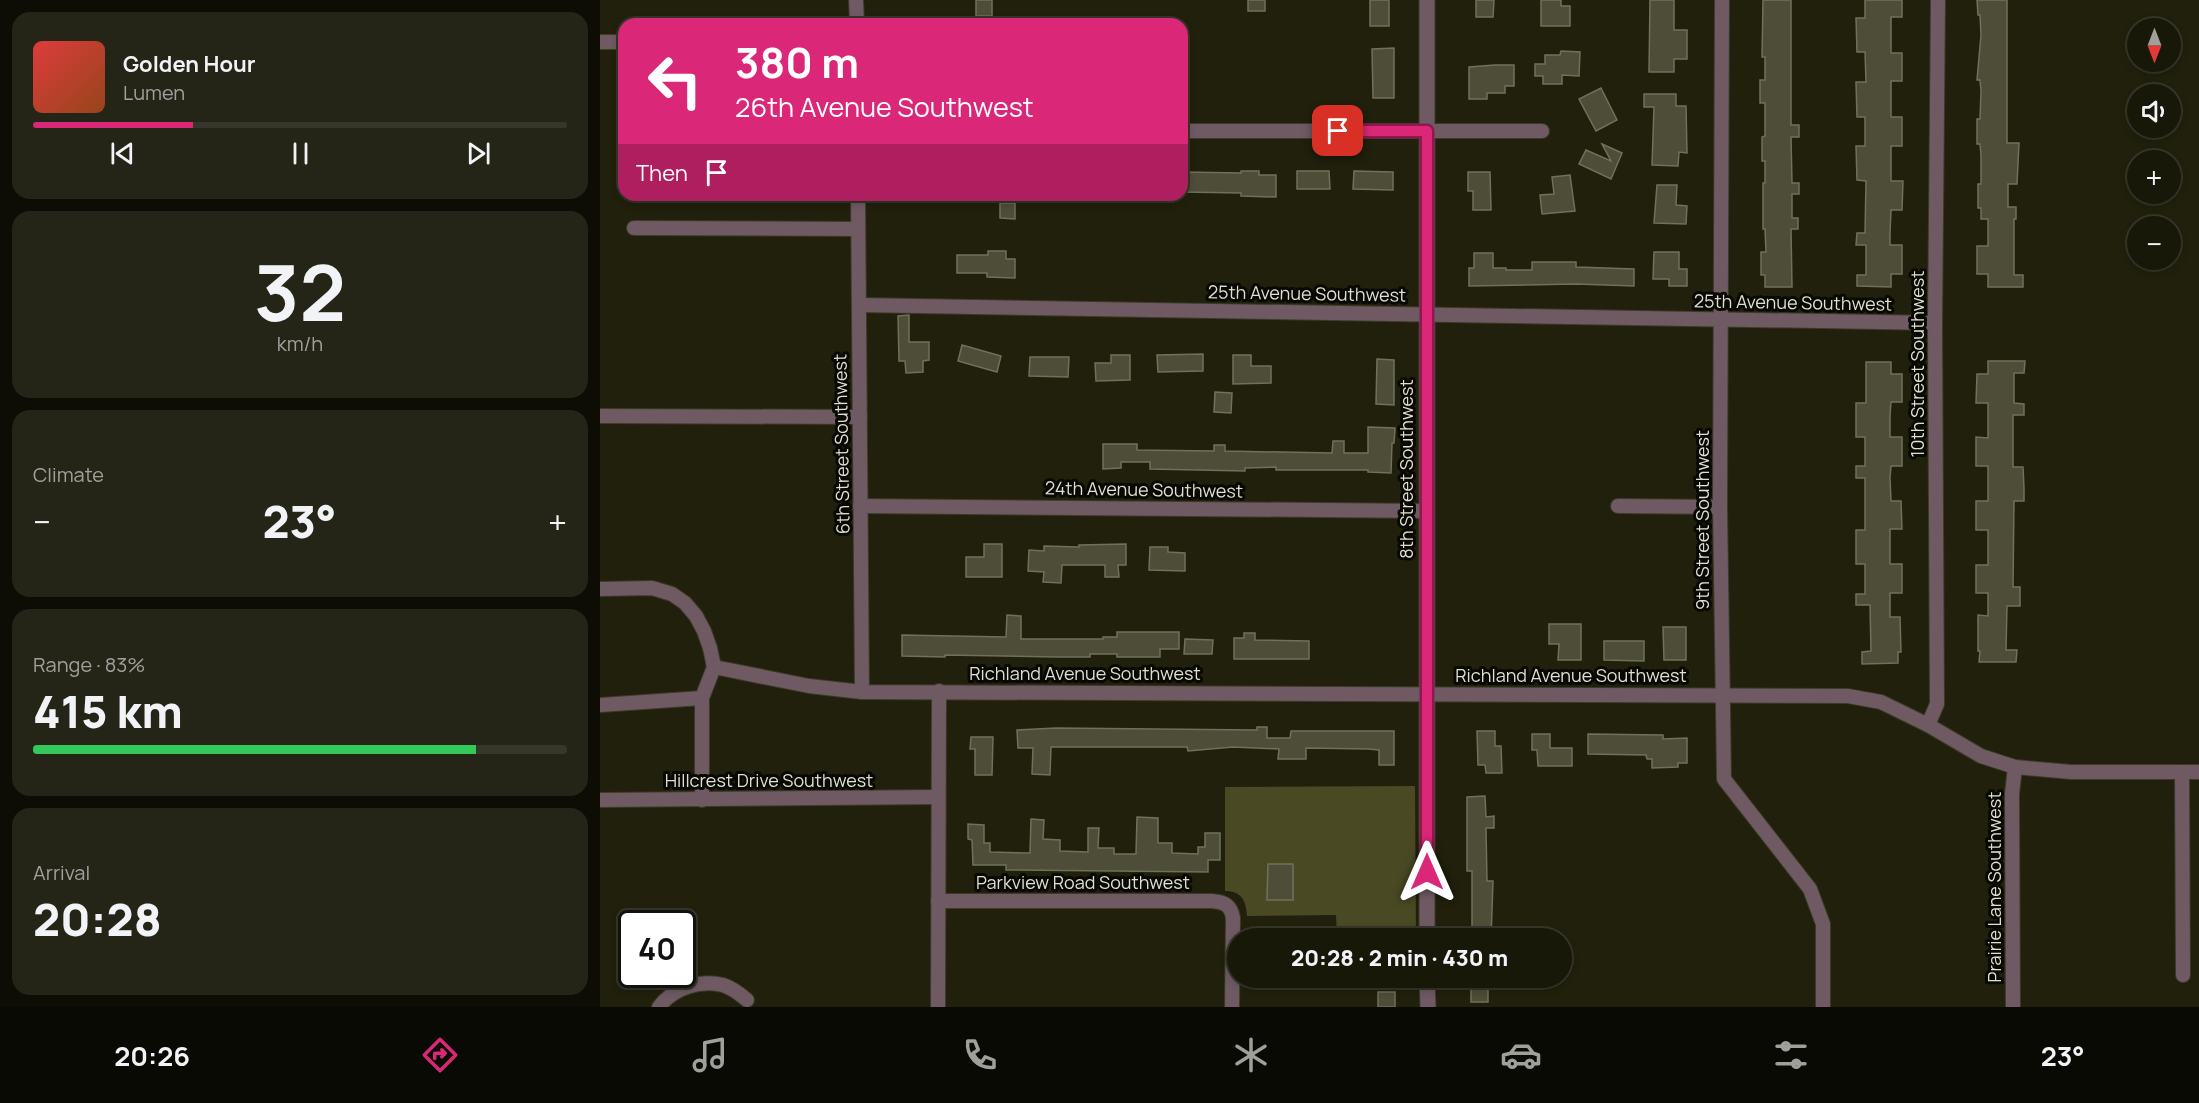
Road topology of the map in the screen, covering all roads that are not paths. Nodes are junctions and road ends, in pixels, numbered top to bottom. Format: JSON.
{"nodes":[{"id":1,"x":856,"y":0,"type":"edge"},
{"id":2,"x":1427,"y":0,"type":"edge"},
{"id":3,"x":1722,"y":0,"type":"edge"},
{"id":4,"x":1938,"y":0,"type":"edge"},
{"id":5,"x":857,"y":18,"type":"edge"},
{"id":6,"x":600,"y":42,"type":"edge"},
{"id":7,"x":618,"y":42,"type":"edge"},
{"id":8,"x":1188,"y":131,"type":"edge"},
{"id":9,"x":1427,"y":131,"type":"junction"},
{"id":10,"x":1542,"y":131,"type":"dead end"},
{"id":11,"x":858,"y":201,"type":"edge"},
{"id":12,"x":634,"y":228,"type":"dead end"},
{"id":13,"x":858,"y":229,"type":"junction"},
{"id":14,"x":859,"y":305,"type":"junction"},
{"id":15,"x":1427,"y":314,"type":"junction"},
{"id":16,"x":1721,"y":319,"type":"junction"},
{"id":17,"x":1935,"y":323,"type":"junction"},
{"id":18,"x":600,"y":416,"type":"edge"},
{"id":19,"x":860,"y":417,"type":"junction"},
{"id":20,"x":861,"y":506,"type":"junction"},
{"id":21,"x":1618,"y":506,"type":"dead end"},
{"id":22,"x":1720,"y":507,"type":"junction"},
{"id":23,"x":1426,"y":511,"type":"junction"},
{"id":24,"x":600,"y":588,"type":"edge"},
{"id":25,"x":714,"y":667,"type":"junction"},
{"id":26,"x":939,"y":691,"type":"junction"},
{"id":27,"x":862,"y":692,"type":"junction"},
{"id":28,"x":1426,"y":693,"type":"junction"},
{"id":29,"x":1723,"y":694,"type":"junction"},
{"id":30,"x":702,"y":698,"type":"junction"},
{"id":31,"x":600,"y":705,"type":"edge"},
{"id":32,"x":1928,"y":725,"type":"junction"},
{"id":33,"x":2015,"y":767,"type":"junction"},
{"id":34,"x":2182,"y":772,"type":"junction"},
{"id":35,"x":2199,"y":772,"type":"edge"},
{"id":36,"x":938,"y":797,"type":"junction"},
{"id":37,"x":600,"y":800,"type":"edge"},
{"id":38,"x":702,"y":800,"type":"junction"},
{"id":39,"x":938,"y":901,"type":"junction"},
{"id":40,"x":1427,"y":928,"type":"edge"},
{"id":41,"x":2182,"y":975,"type":"dead end"},
{"id":42,"x":1427,"y":988,"type":"edge"},
{"id":43,"x":747,"y":1000,"type":"dead end"},
{"id":44,"x":659,"y":1007,"type":"edge"},
{"id":45,"x":938,"y":1007,"type":"edge"},
{"id":46,"x":1232,"y":1007,"type":"edge"},
{"id":47,"x":1428,"y":1007,"type":"edge"},
{"id":48,"x":1823,"y":1007,"type":"edge"},
{"id":49,"x":2013,"y":1007,"type":"edge"}],
"edges":[{"from":1,"to":5,"type":"street"},
{"from":2,"to":9,"type":"street","name":"8th Street Southwest"},
{"from":3,"to":16,"type":"street","name":"9th Street Southwest"},
{"from":4,"to":17,"type":"street","name":"10th Street Southwest"},
{"from":6,"to":7,"type":"street"},
{"from":8,"to":9,"type":"street"},
{"from":9,"to":10,"type":"street"},
{"from":9,"to":15,"type":"street","name":"8th Street Southwest"},
{"from":11,"to":13,"type":"street","name":"6th Street Southwest"},
{"from":12,"to":13,"type":"street"},
{"from":13,"to":14,"type":"street","name":"6th Street Southwest"},
{"from":14,"to":15,"type":"street","name":"25th Avenue Southwest"},
{"from":14,"to":19,"type":"street","name":"6th Street Southwest"},
{"from":15,"to":16,"type":"street","name":"25th Avenue Southwest"},
{"from":15,"to":23,"type":"street","name":"8th Street Southwest"},
{"from":16,"to":17,"type":"street","name":"25th Avenue Southwest"},
{"from":16,"to":22,"type":"street","name":"9th Street Southwest"},
{"from":17,"to":32,"type":"street","name":"10th Street Southwest"},
{"from":18,"to":19,"type":"street"},
{"from":19,"to":20,"type":"street","name":"6th Street Southwest"},
{"from":20,"to":23,"type":"street","name":"24th Avenue Southwest"},
{"from":20,"to":27,"type":"street","name":"6th Street Southwest"},
{"from":21,"to":22,"type":"street"},
{"from":22,"to":29,"type":"street","name":"9th Street Southwest"},
{"from":23,"to":28,"type":"street","name":"8th Street Southwest"},
{"from":24,"to":25,"type":"street"},
{"from":25,"to":27,"type":"street","name":"Richland Avenue Southwest"},
{"from":25,"to":30,"type":"street"},
{"from":26,"to":27,"type":"street","name":"Richland Avenue Southwest"},
{"from":26,"to":28,"type":"street","name":"Richland Avenue Southwest"},
{"from":26,"to":36,"type":"street"},
{"from":28,"to":29,"type":"street","name":"Richland Avenue Southwest"},
{"from":28,"to":40,"type":"street","name":"8th Street Southwest"},
{"from":29,"to":32,"type":"street","name":"Richland Avenue Southwest"},
{"from":29,"to":48,"type":"street","name":"9th Street Southwest"},
{"from":30,"to":31,"type":"street"},
{"from":30,"to":38,"type":"street"},
{"from":32,"to":33,"type":"street","name":"Richland Avenue Southwest"},
{"from":33,"to":34,"type":"street","name":"Richland Avenue Southwest"},
{"from":33,"to":49,"type":"street","name":"Prairie Lane Southwest"},
{"from":34,"to":35,"type":"street","name":"Richland Avenue Southwest"},
{"from":34,"to":41,"type":"street"},
{"from":36,"to":38,"type":"street","name":"Hillcrest Drive Southwest"},
{"from":36,"to":39,"type":"street"},
{"from":37,"to":38,"type":"street","name":"Hillcrest Drive Southwest"},
{"from":39,"to":45,"type":"street"},
{"from":39,"to":46,"type":"street","name":"Parkview Road Southwest"},
{"from":42,"to":47,"type":"street"},
{"from":43,"to":44,"type":"street"}]}
